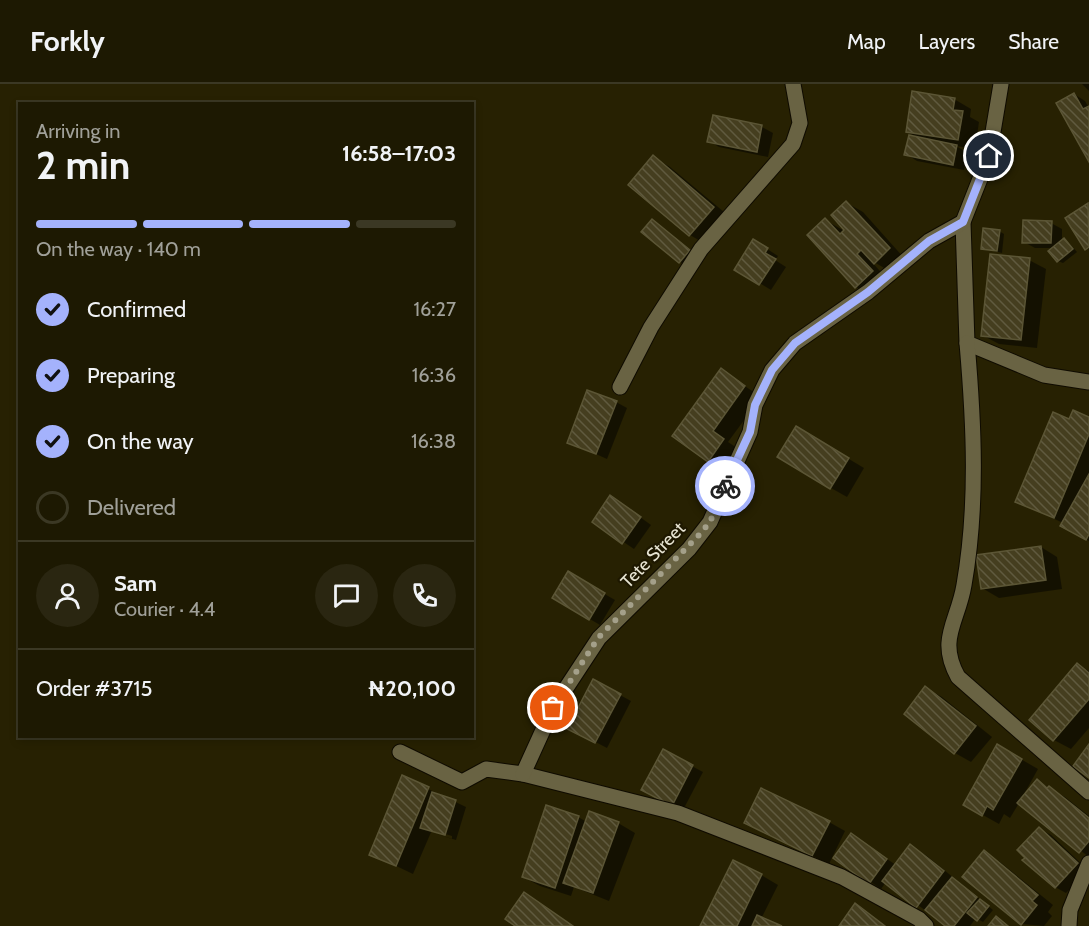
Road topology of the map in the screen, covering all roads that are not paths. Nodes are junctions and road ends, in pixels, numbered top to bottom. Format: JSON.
{"nodes":[{"id":1,"x":793,"y":84,"type":"edge"},
{"id":2,"x":1002,"y":84,"type":"edge"},
{"id":3,"x":963,"y":222,"type":"junction"},
{"id":4,"x":967,"y":343,"type":"junction"},
{"id":5,"x":1089,"y":381,"type":"edge"},
{"id":6,"x":620,"y":387,"type":"dead end"},
{"id":7,"x":400,"y":752,"type":"dead end"},
{"id":8,"x":523,"y":774,"type":"junction"},
{"id":9,"x":1089,"y":792,"type":"edge"},
{"id":10,"x":1089,"y":863,"type":"edge"},
{"id":11,"x":926,"y":926,"type":"edge"},
{"id":12,"x":1069,"y":926,"type":"edge"}],
"edges":[{"from":1,"to":6,"type":"street"},
{"from":2,"to":3,"type":"street"},
{"from":3,"to":4,"type":"street"},
{"from":3,"to":8,"type":"street","name":"Tete Street"},
{"from":4,"to":5,"type":"street"},
{"from":4,"to":9,"type":"street"},
{"from":7,"to":8,"type":"street"},
{"from":8,"to":11,"type":"street"},
{"from":10,"to":12,"type":"street"}]}
